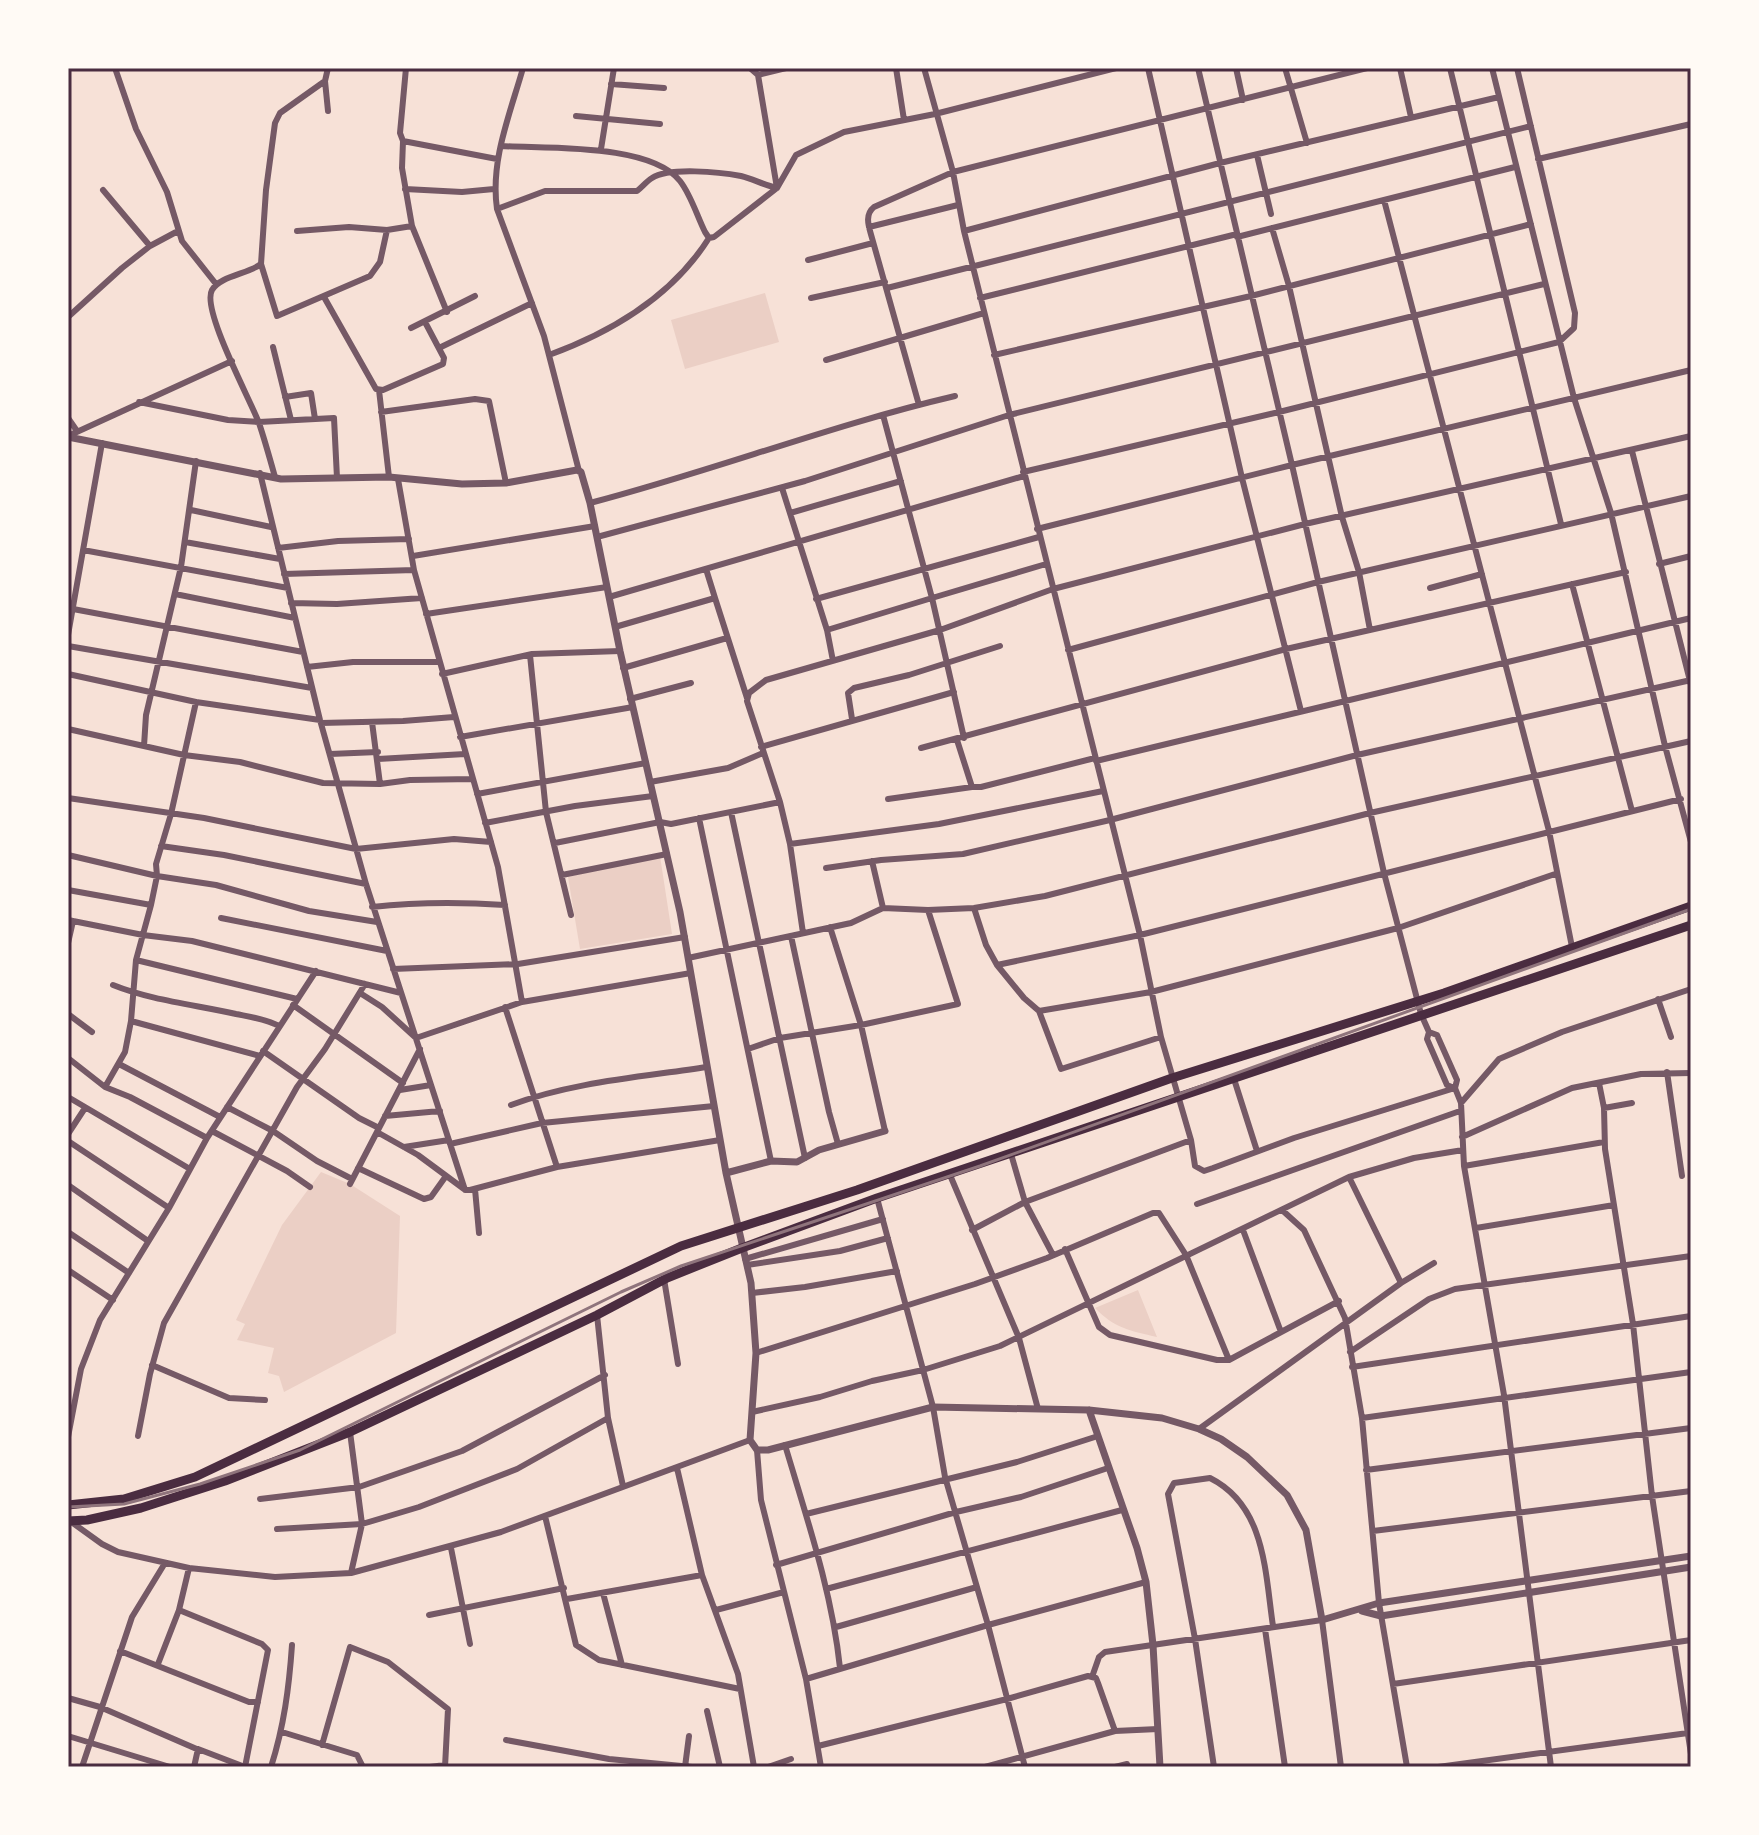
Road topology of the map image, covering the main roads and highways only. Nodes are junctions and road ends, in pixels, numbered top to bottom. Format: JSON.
{"nodes":[{"id":1,"x":1691,"y":906,"type":"edge"},
{"id":2,"x":1691,"y":925,"type":"edge"},
{"id":3,"x":68,"y":1505,"type":"edge"},
{"id":4,"x":69,"y":1521,"type":"edge"}],
"edges":[{"from":1,"to":3,"type":"main road"},
{"from":2,"to":4,"type":"main road"}]}
